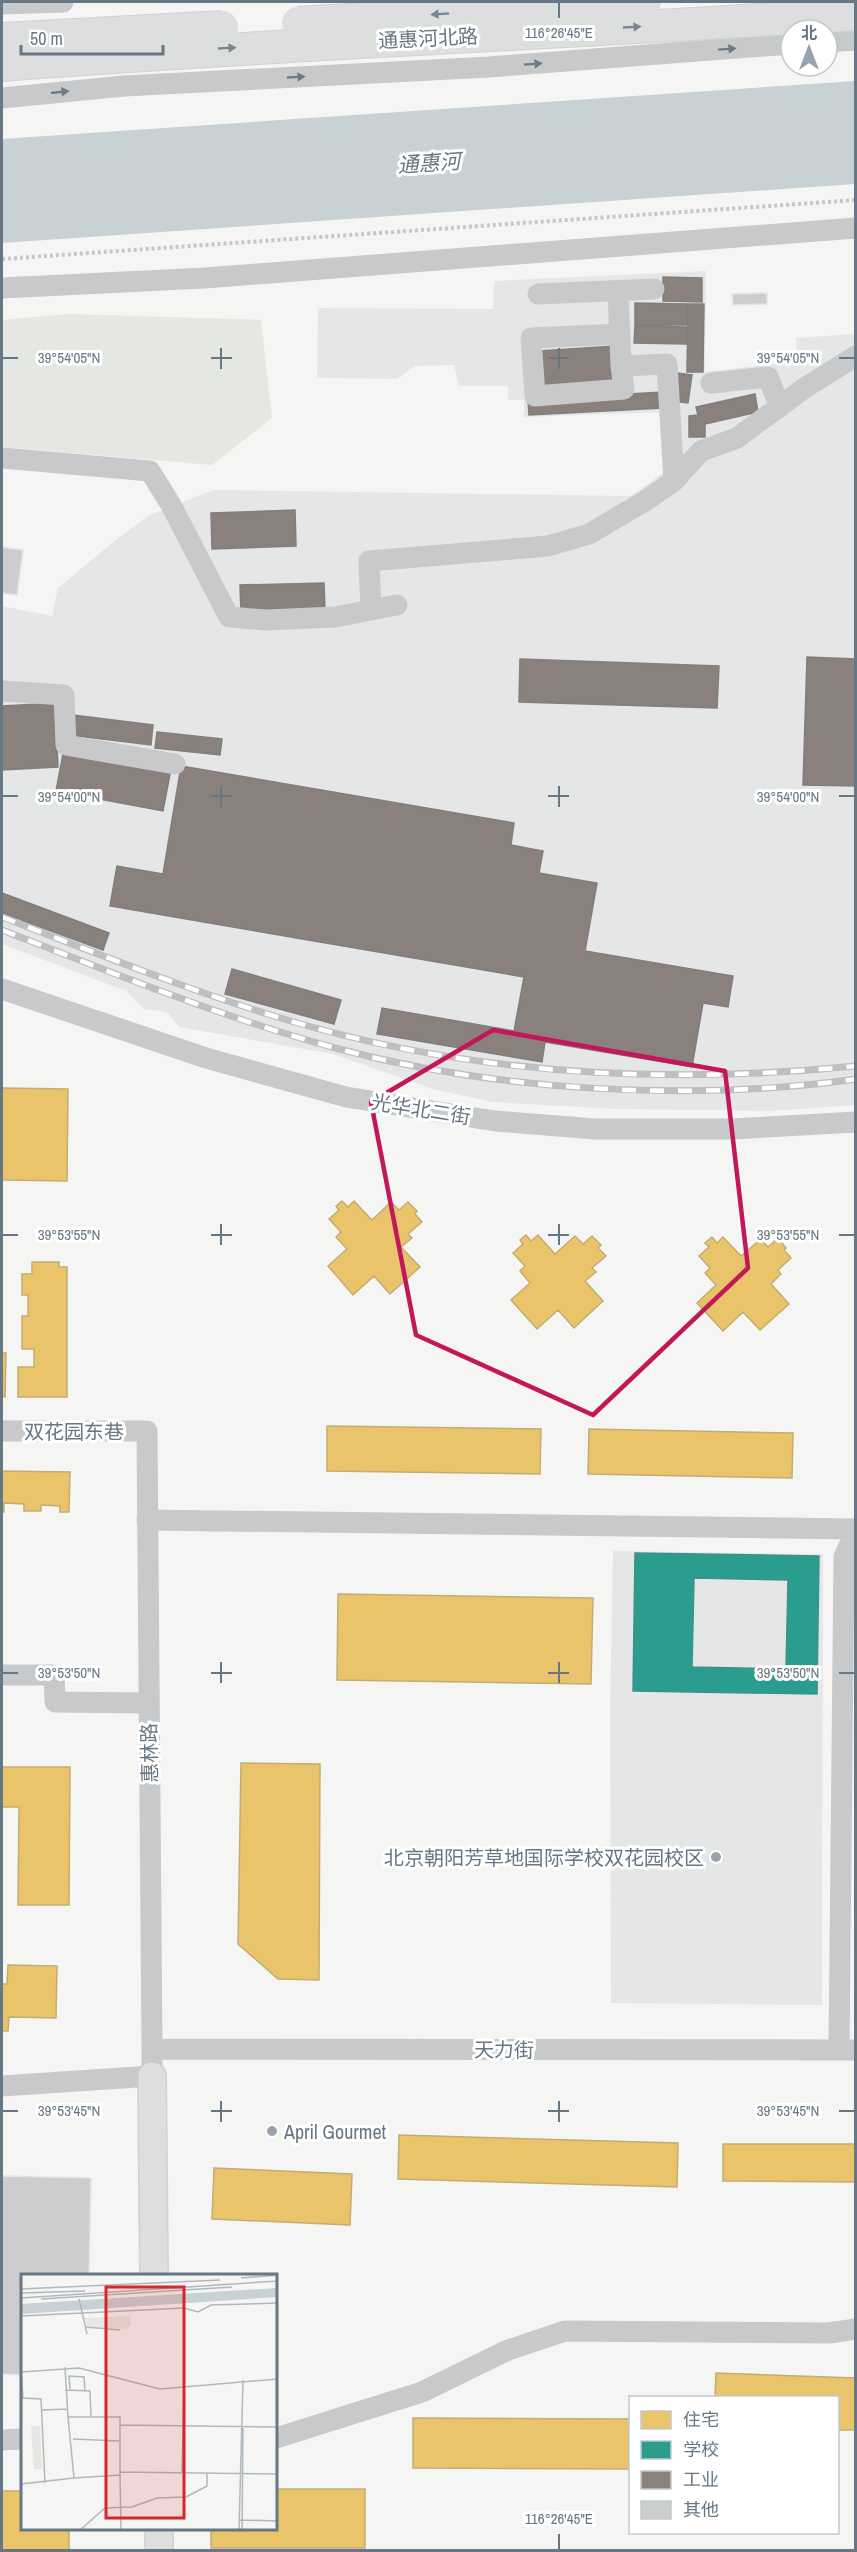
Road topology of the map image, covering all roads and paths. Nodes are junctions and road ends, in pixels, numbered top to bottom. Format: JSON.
{"nodes":[{"id":1,"x":63,"y":2,"type":"edge"},
{"id":2,"x":354,"y":2,"type":"edge"},
{"id":3,"x":485,"y":2,"type":"edge"},
{"id":4,"x":645,"y":2,"type":"edge"},
{"id":5,"x":2,"y":4,"type":"edge"},
{"id":6,"x":855,"y":14,"type":"edge"},
{"id":7,"x":2,"y":39,"type":"edge"},
{"id":8,"x":855,"y":40,"type":"edge"},
{"id":9,"x":839,"y":41,"type":"edge"},
{"id":10,"x":779,"y":45,"type":"edge"},
{"id":11,"x":2,"y":65,"type":"edge"},
{"id":12,"x":489,"y":67,"type":"junction"},
{"id":13,"x":358,"y":74,"type":"junction"},
{"id":14,"x":2,"y":98,"type":"edge"},
{"id":15,"x":855,"y":200,"type":"edge"},
{"id":16,"x":855,"y":228,"type":"edge"},
{"id":17,"x":2,"y":259,"type":"edge"},
{"id":18,"x":2,"y":288,"type":"edge"},
{"id":19,"x":654,"y":290,"type":"dead end"},
{"id":20,"x":618,"y":292,"type":"junction"},
{"id":21,"x":538,"y":294,"type":"dead end"},
{"id":22,"x":620,"y":334,"type":"junction"},
{"id":23,"x":855,"y":356,"type":"edge"},
{"id":24,"x":621,"y":366,"type":"junction"},
{"id":25,"x":711,"y":383,"type":"dead end"},
{"id":26,"x":780,"y":406,"type":"junction"},
{"id":27,"x":2,"y":458,"type":"edge"},
{"id":28,"x":674,"y":481,"type":"junction"},
{"id":29,"x":397,"y":605,"type":"dead end"},
{"id":30,"x":371,"y":610,"type":"junction"},
{"id":31,"x":2,"y":691,"type":"edge"},
{"id":32,"x":175,"y":764,"type":"dead end"},
{"id":33,"x":2,"y":989,"type":"edge"},
{"id":34,"x":855,"y":1122,"type":"edge"},
{"id":35,"x":2,"y":1431,"type":"edge"},
{"id":36,"x":147,"y":1431,"type":"joint"},
{"id":37,"x":147,"y":1520,"type":"junction"},
{"id":38,"x":855,"y":1529,"type":"edge"},
{"id":39,"x":2,"y":1675,"type":"edge"},
{"id":40,"x":148,"y":1703,"type":"junction"},
{"id":41,"x":152,"y":2049,"type":"junction"},
{"id":42,"x":847,"y":2049,"type":"edge"},
{"id":43,"x":152,"y":2076,"type":"junction"},
{"id":44,"x":2,"y":2086,"type":"edge"},
{"id":45,"x":154,"y":2274,"type":"edge"},
{"id":46,"x":855,"y":2329,"type":"edge"},
{"id":47,"x":278,"y":2438,"type":"edge"},
{"id":48,"x":2,"y":2439,"type":"edge"},
{"id":49,"x":21,"y":2439,"type":"edge"},
{"id":50,"x":159,"y":2531,"type":"edge"},
{"id":51,"x":159,"y":2550,"type":"edge"}],
"edges":[{"from":1,"to":5,"type":"street"},
{"from":2,"to":13,"type":"street"},
{"from":3,"to":12,"type":"street"},
{"from":4,"to":7,"type":"highway","name":"通惠河北路","one_way":true,"bridge":true},
{"from":11,"to":6,"type":"highway","name":"通惠河北路","one_way":true,"bridge":true},
{"from":8,"to":9,"type":"street"},
{"from":12,"to":10,"type":"street","name":"通惠河北路","one_way":true},
{"from":12,"to":13,"type":"street","name":"通惠河北路"},
{"from":14,"to":13,"type":"street","name":"通惠河北路","one_way":true},
{"from":15,"to":17,"type":"path"},
{"from":16,"to":18,"type":"street"},
{"from":19,"to":20,"type":"street"},
{"from":20,"to":21,"type":"street"},
{"from":20,"to":22,"type":"street"},
{"from":22,"to":24,"type":"street"},
{"from":22,"to":24,"type":"street"},
{"from":23,"to":26,"type":"street"},
{"from":24,"to":28,"type":"street"},
{"from":25,"to":26,"type":"street"},
{"from":26,"to":28,"type":"street"},
{"from":27,"to":30,"type":"street"},
{"from":28,"to":30,"type":"street"},
{"from":29,"to":30,"type":"street"},
{"from":31,"to":32,"type":"street"},
{"from":33,"to":34,"type":"street","name":"光华北二街"},
{"from":35,"to":36,"type":"street","name":"双花园东巷"},
{"from":36,"to":37,"type":"street","name":"惠林路"},
{"from":37,"to":38,"type":"street"},
{"from":37,"to":40,"type":"street","name":"惠林路"},
{"from":38,"to":42,"type":"street"},
{"from":39,"to":40,"type":"street"},
{"from":40,"to":41,"type":"street","name":"惠林路"},
{"from":41,"to":42,"type":"street","name":"天力街"},
{"from":41,"to":43,"type":"street","name":"惠林路"},
{"from":43,"to":44,"type":"street"},
{"from":43,"to":45,"type":"main road"},
{"from":46,"to":47,"type":"street"},
{"from":48,"to":49,"type":"street"},
{"from":50,"to":51,"type":"main road"}]}
